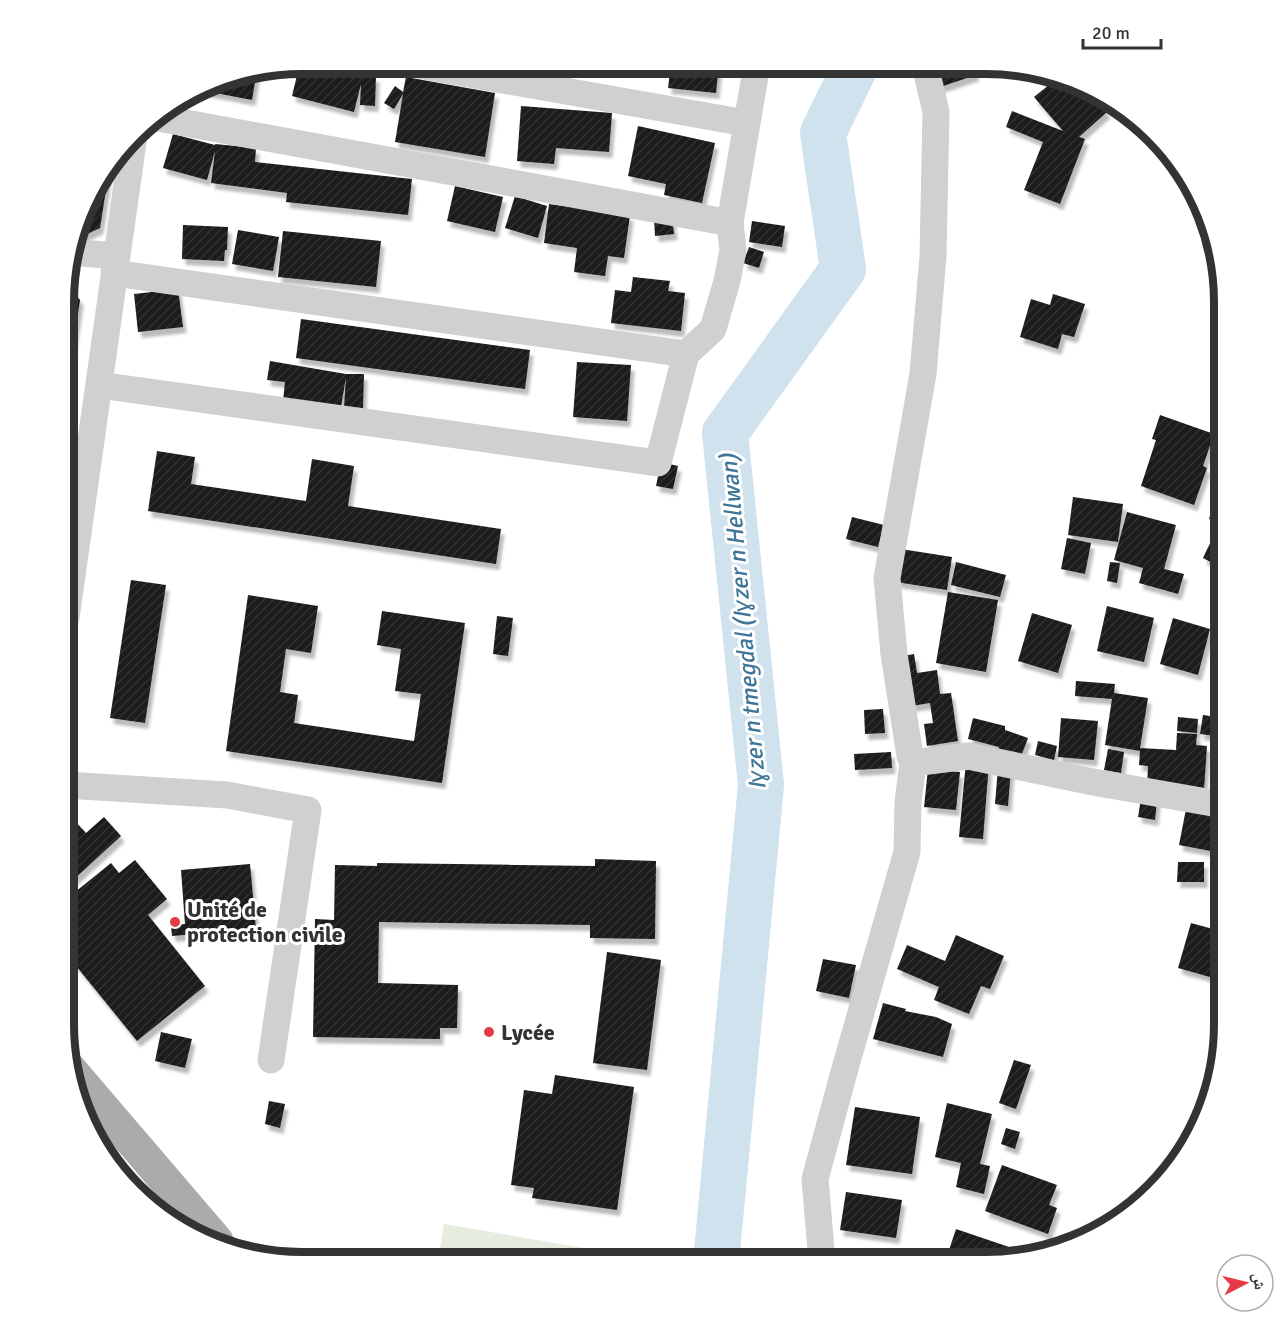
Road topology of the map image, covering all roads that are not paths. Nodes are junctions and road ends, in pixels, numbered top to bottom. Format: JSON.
{"nodes":[{"id":1,"x":469,"y":74,"type":"edge"},
{"id":2,"x":755,"y":74,"type":"edge"},
{"id":3,"x":927,"y":74,"type":"edge"},
{"id":4,"x":165,"y":119,"type":"edge"},
{"id":5,"x":747,"y":123,"type":"junction"},
{"id":6,"x":132,"y":149,"type":"edge"},
{"id":7,"x":730,"y":223,"type":"junction"},
{"id":8,"x":78,"y":255,"type":"edge"},
{"id":9,"x":116,"y":265,"type":"junction"},
{"id":10,"x":686,"y":354,"type":"junction"},
{"id":11,"x":99,"y":385,"type":"junction"},
{"id":12,"x":74,"y":511,"type":"edge"},
{"id":13,"x":913,"y":763,"type":"junction"},
{"id":14,"x":74,"y":786,"type":"edge"},
{"id":15,"x":1214,"y":803,"type":"edge"},
{"id":16,"x":271,"y":1060,"type":"dead end"},
{"id":17,"x":85,"y":1095,"type":"edge"},
{"id":18,"x":208,"y":1231,"type":"edge"},
{"id":19,"x":821,"y":1252,"type":"edge"}],
"edges":[{"from":1,"to":5,"type":"street"},
{"from":2,"to":5,"type":"street"},
{"from":3,"to":13,"type":"street"},
{"from":4,"to":7,"type":"street"},
{"from":5,"to":7,"type":"street"},
{"from":6,"to":9,"type":"street"},
{"from":7,"to":10,"type":"street"},
{"from":8,"to":9,"type":"street"},
{"from":9,"to":10,"type":"street"},
{"from":9,"to":11,"type":"street"},
{"from":10,"to":11,"type":"street"},
{"from":11,"to":12,"type":"street"},
{"from":13,"to":15,"type":"street"},
{"from":13,"to":19,"type":"street"},
{"from":14,"to":16,"type":"street"},
{"from":17,"to":18,"type":"main road"}]}
